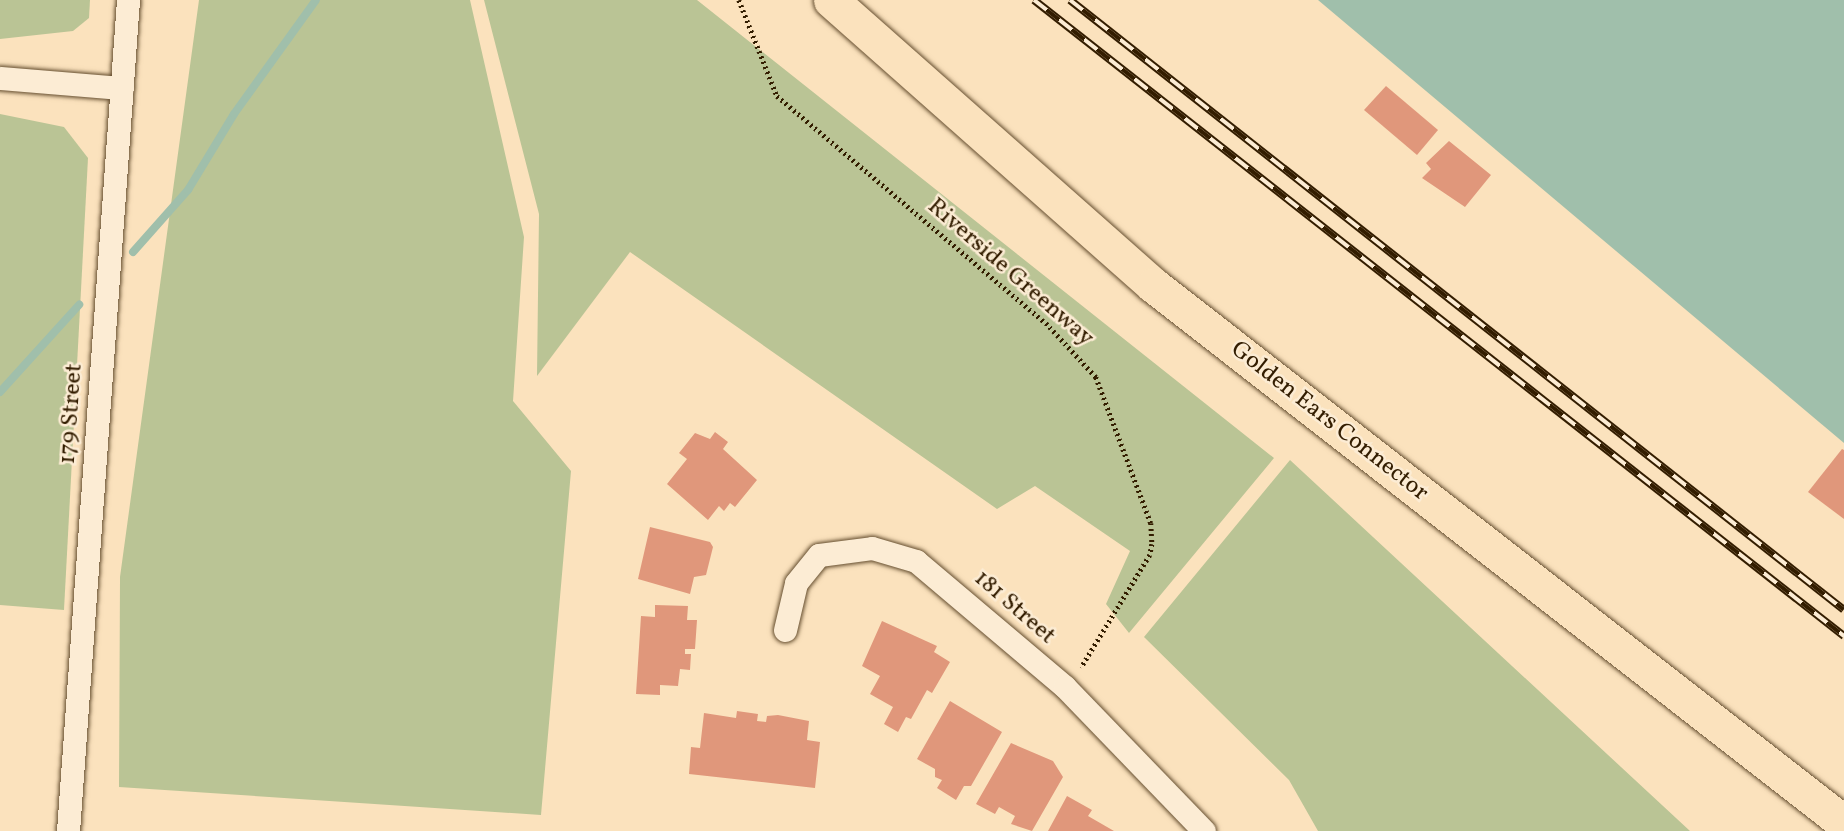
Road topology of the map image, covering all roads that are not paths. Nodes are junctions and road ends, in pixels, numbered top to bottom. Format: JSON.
{"nodes":[{"id":1,"x":128,"y":0,"type":"edge"},
{"id":2,"x":831,"y":0,"type":"edge"},
{"id":3,"x":0,"y":79,"type":"edge"},
{"id":4,"x":122,"y":88,"type":"junction"},
{"id":5,"x":785,"y":630,"type":"dead end"},
{"id":6,"x":1844,"y":823,"type":"edge"},
{"id":7,"x":68,"y":831,"type":"edge"},
{"id":8,"x":1204,"y":831,"type":"edge"}],
"edges":[{"from":1,"to":4,"type":"street","name":"179 Street"},
{"from":2,"to":6,"type":"main road","name":"Golden Ears Connector"},
{"from":3,"to":4,"type":"street"},
{"from":4,"to":7,"type":"street","name":"179 Street"},
{"from":5,"to":8,"type":"street","name":"181 Street"}]}
